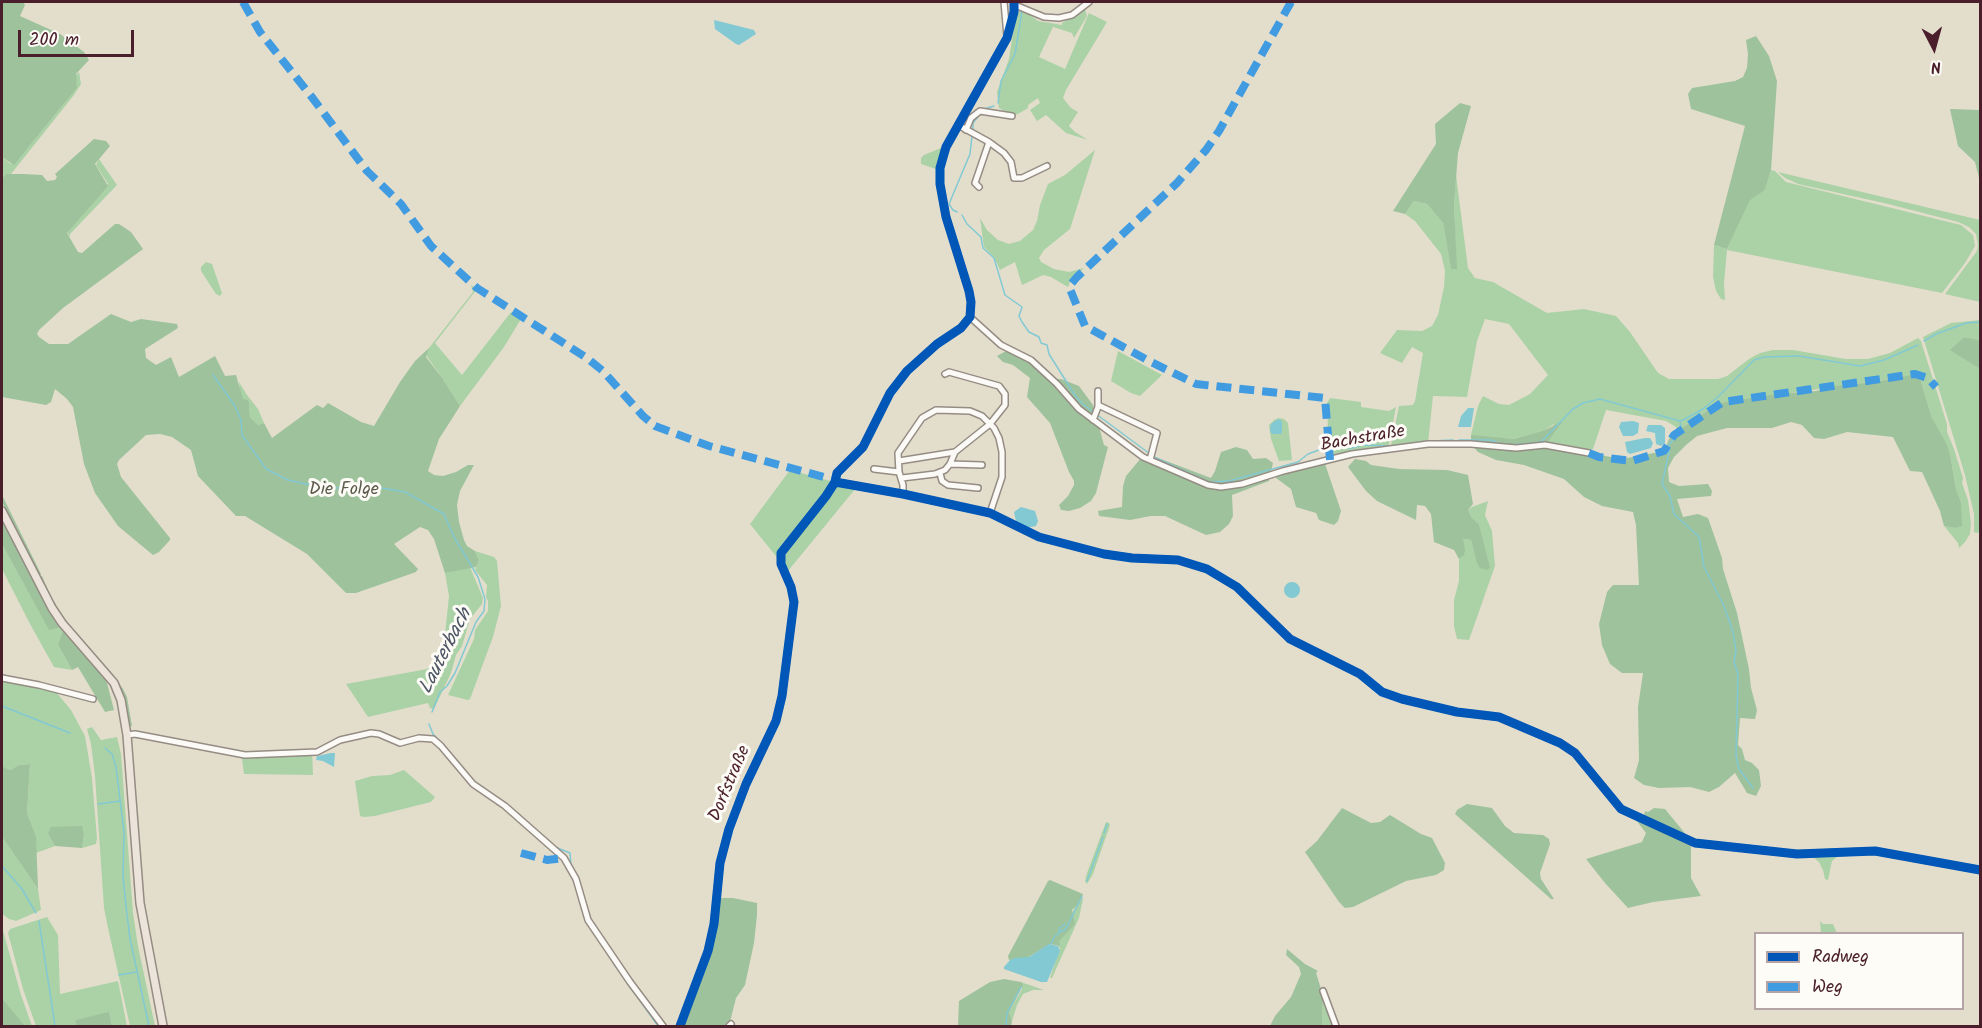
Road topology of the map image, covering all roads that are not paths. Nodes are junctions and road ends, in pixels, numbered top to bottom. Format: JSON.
{"nodes":[{"id":1,"x":1004,"y":2,"type":"edge"},
{"id":2,"x":1089,"y":2,"type":"edge"},
{"id":3,"x":1016,"y":4,"type":"edge"},
{"id":4,"x":1007,"y":38,"type":"junction"},
{"id":5,"x":1012,"y":116,"type":"dead end"},
{"id":6,"x":958,"y":125,"type":"junction"},
{"id":7,"x":966,"y":130,"type":"junction"},
{"id":8,"x":989,"y":142,"type":"junction"},
{"id":9,"x":1047,"y":166,"type":"dead end"},
{"id":10,"x":979,"y":187,"type":"dead end"},
{"id":11,"x":970,"y":317,"type":"junction"},
{"id":12,"x":945,"y":374,"type":"dead end"},
{"id":13,"x":1098,"y":391,"type":"dead end"},
{"id":14,"x":1096,"y":412,"type":"junction"},
{"id":15,"x":990,"y":424,"type":"junction"},
{"id":16,"x":955,"y":452,"type":"junction"},
{"id":17,"x":1589,"y":453,"type":"dead end"},
{"id":18,"x":1151,"y":456,"type":"junction"},
{"id":19,"x":899,"y":461,"type":"junction"},
{"id":20,"x":950,"y":464,"type":"junction"},
{"id":21,"x":982,"y":465,"type":"dead end"},
{"id":22,"x":874,"y":469,"type":"dead end"},
{"id":23,"x":940,"y":473,"type":"junction"},
{"id":24,"x":900,"y":475,"type":"junction"},
{"id":25,"x":835,"y":482,"type":"junction"},
{"id":26,"x":978,"y":488,"type":"dead end"},
{"id":27,"x":903,"y":494,"type":"junction"},
{"id":28,"x":2,"y":511,"type":"edge"},
{"id":29,"x":990,"y":513,"type":"junction"},
{"id":30,"x":2,"y":678,"type":"edge"},
{"id":31,"x":93,"y":699,"type":"dead end"},
{"id":32,"x":127,"y":735,"type":"junction"},
{"id":33,"x":1980,"y":870,"type":"edge"},
{"id":34,"x":1323,"y":991,"type":"dead end"},
{"id":35,"x":163,"y":1026,"type":"edge"},
{"id":36,"x":663,"y":1026,"type":"edge"},
{"id":37,"x":680,"y":1026,"type":"edge"},
{"id":38,"x":1336,"y":1026,"type":"edge"}],
"edges":[{"from":1,"to":4,"type":"street"},
{"from":2,"to":3,"type":"street"},
{"from":3,"to":4,"type":"street"},
{"from":4,"to":6,"type":"street"},
{"from":5,"to":7,"type":"street"},
{"from":6,"to":7,"type":"street"},
{"from":6,"to":11,"type":"street"},
{"from":7,"to":8,"type":"street"},
{"from":8,"to":9,"type":"street"},
{"from":8,"to":10,"type":"street"},
{"from":11,"to":14,"type":"street","name":"Bachstraße"},
{"from":11,"to":25,"type":"street"},
{"from":12,"to":15,"type":"street"},
{"from":13,"to":14,"type":"street"},
{"from":14,"to":18,"type":"street","name":"Bachstraße"},
{"from":14,"to":18,"type":"street","name":"Bachstraße"},
{"from":15,"to":16,"type":"street"},
{"from":15,"to":19,"type":"street"},
{"from":15,"to":29,"type":"street"},
{"from":16,"to":19,"type":"street"},
{"from":16,"to":20,"type":"street"},
{"from":17,"to":18,"type":"street","name":"Bachstraße"},
{"from":19,"to":24,"type":"street"},
{"from":20,"to":21,"type":"street"},
{"from":20,"to":23,"type":"street"},
{"from":22,"to":24,"type":"street"},
{"from":23,"to":24,"type":"street"},
{"from":23,"to":26,"type":"street"},
{"from":24,"to":27,"type":"street"},
{"from":25,"to":27,"type":"street"},
{"from":25,"to":37,"type":"street","name":"Dorfstraße"},
{"from":27,"to":29,"type":"street"},
{"from":28,"to":32,"type":"main road"},
{"from":29,"to":33,"type":"street"},
{"from":30,"to":31,"type":"street"},
{"from":32,"to":35,"type":"main road"},
{"from":32,"to":36,"type":"street"},
{"from":34,"to":38,"type":"street"}]}
